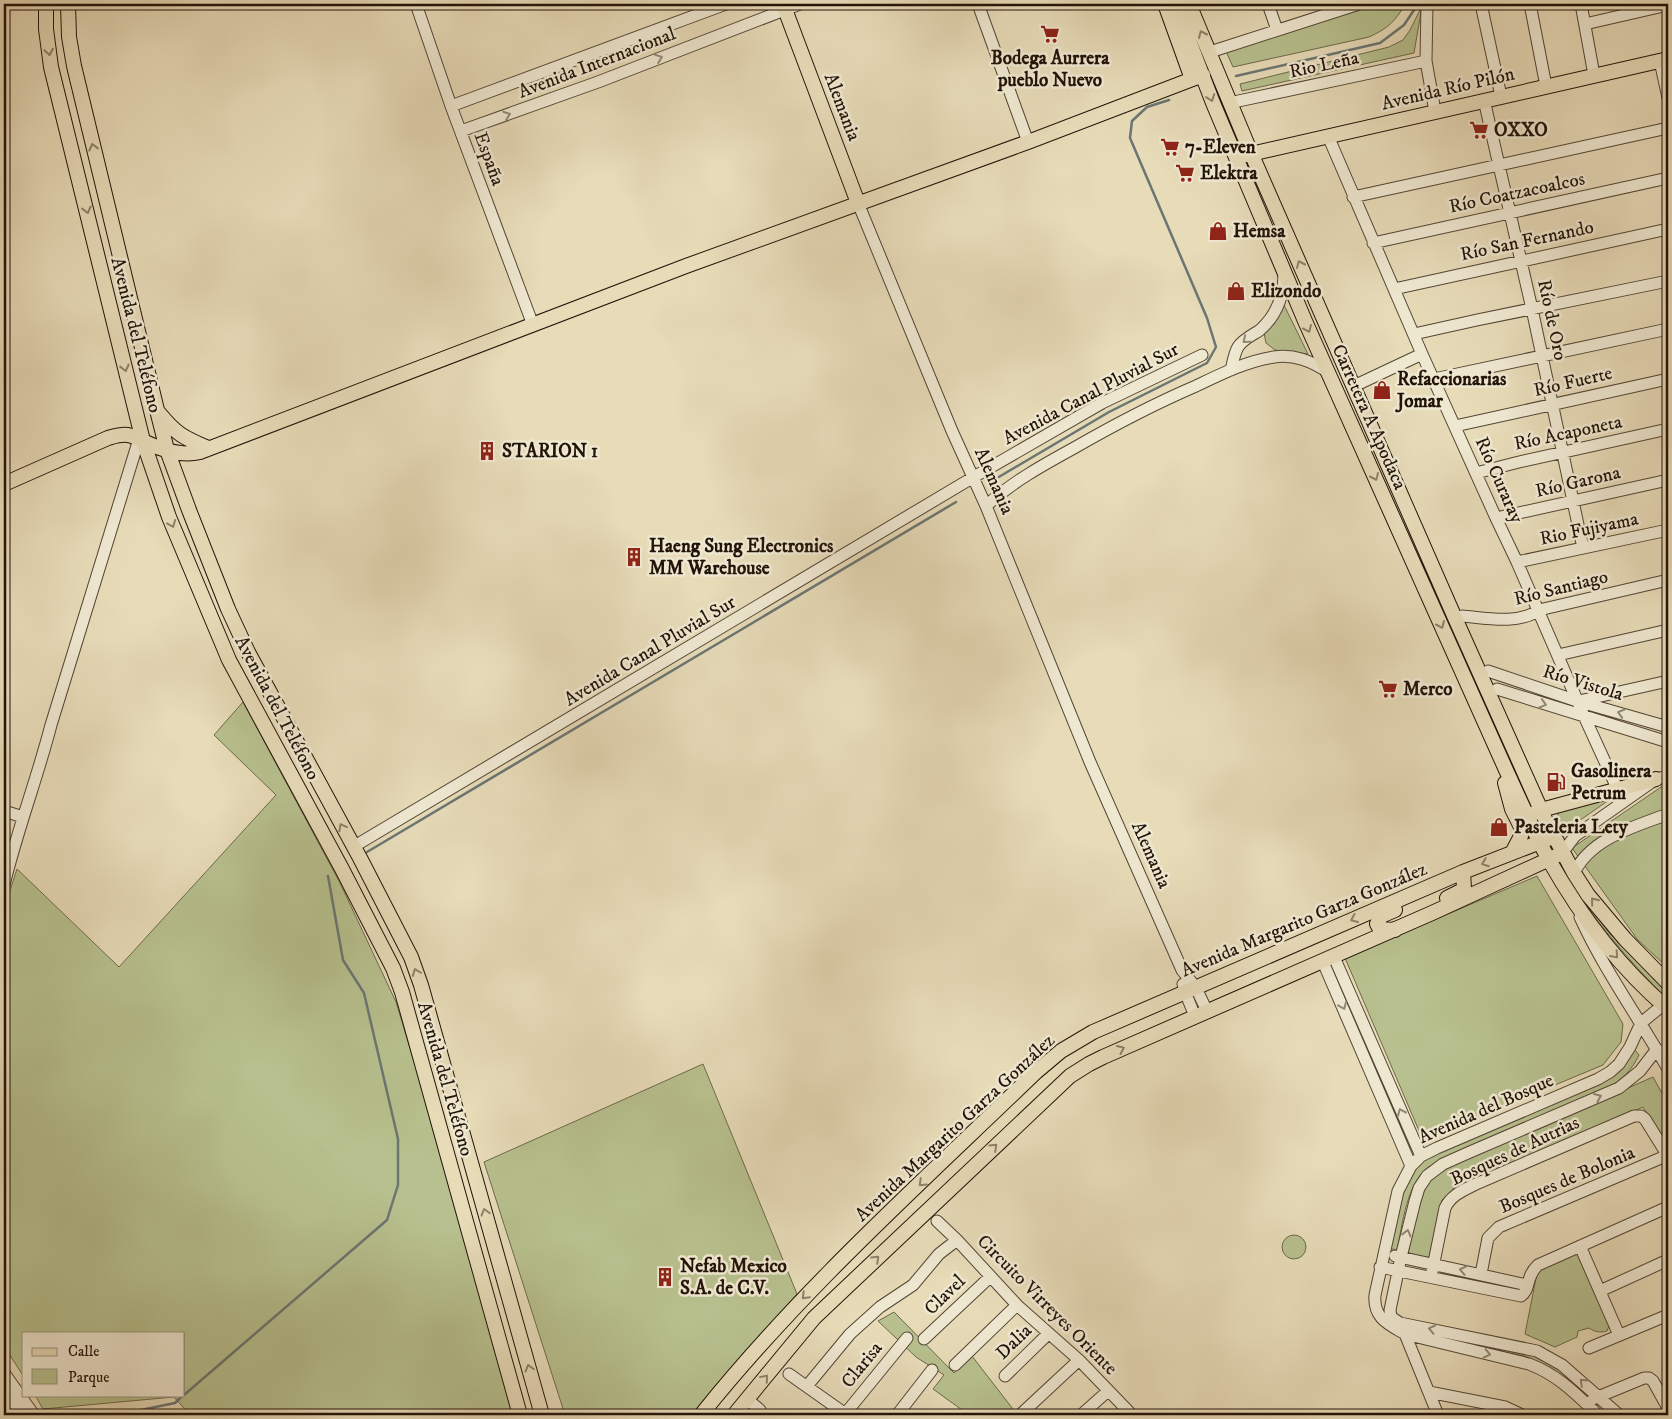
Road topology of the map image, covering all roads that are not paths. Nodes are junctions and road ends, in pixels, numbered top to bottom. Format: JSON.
{"nodes":[{"id":1,"x":46,"y":4,"type":"edge"},
{"id":2,"x":68,"y":4,"type":"edge"},
{"id":3,"x":416,"y":4,"type":"edge"},
{"id":4,"x":726,"y":4,"type":"edge"},
{"id":5,"x":800,"y":4,"type":"edge"},
{"id":6,"x":978,"y":4,"type":"edge"},
{"id":7,"x":1165,"y":4,"type":"edge"},
{"id":8,"x":1175,"y":4,"type":"edge"},
{"id":9,"x":1268,"y":4,"type":"edge"},
{"id":10,"x":1359,"y":4,"type":"edge"},
{"id":11,"x":1427,"y":4,"type":"edge"},
{"id":12,"x":1481,"y":4,"type":"edge"},
{"id":13,"x":1530,"y":4,"type":"edge"},
{"id":14,"x":1581,"y":4,"type":"edge"},
{"id":15,"x":1668,"y":5,"type":"edge"},
{"id":16,"x":784,"y":7,"type":"edge"},
{"id":17,"x":1191,"y":7,"type":"edge"},
{"id":18,"x":1585,"y":24,"type":"junction"},
{"id":19,"x":1277,"y":30,"type":"junction"},
{"id":20,"x":1210,"y":52,"type":"junction"},
{"id":21,"x":1664,"y":60,"type":"edge"},
{"id":22,"x":1426,"y":61,"type":"junction"},
{"id":23,"x":1594,"y":75,"type":"junction"},
{"id":24,"x":1197,"y":77,"type":"junction"},
{"id":25,"x":1546,"y":86,"type":"junction"},
{"id":26,"x":1501,"y":96,"type":"junction"},
{"id":27,"x":1668,"y":98,"type":"edge"},
{"id":28,"x":1484,"y":100,"type":"junction"},
{"id":29,"x":1229,"y":102,"type":"junction"},
{"id":30,"x":451,"y":106,"type":"junction"},
{"id":31,"x":1435,"y":111,"type":"junction"},
{"id":32,"x":1668,"y":128,"type":"edge"},
{"id":33,"x":460,"y":131,"type":"junction"},
{"id":34,"x":1328,"y":136,"type":"junction"},
{"id":35,"x":1028,"y":142,"type":"junction"},
{"id":36,"x":1251,"y":154,"type":"junction"},
{"id":37,"x":1236,"y":158,"type":"junction"},
{"id":38,"x":1499,"y":166,"type":"junction"},
{"id":39,"x":1668,"y":178,"type":"edge"},
{"id":40,"x":1353,"y":197,"type":"junction"},
{"id":41,"x":858,"y":203,"type":"junction"},
{"id":42,"x":1509,"y":212,"type":"junction"},
{"id":43,"x":1668,"y":229,"type":"edge"},
{"id":44,"x":1373,"y":243,"type":"junction"},
{"id":45,"x":1521,"y":260,"type":"junction"},
{"id":46,"x":1284,"y":270,"type":"junction"},
{"id":47,"x":1668,"y":281,"type":"edge"},
{"id":48,"x":1394,"y":289,"type":"junction"},
{"id":49,"x":1532,"y":309,"type":"junction"},
{"id":50,"x":533,"y":325,"type":"junction"},
{"id":51,"x":1668,"y":329,"type":"edge"},
{"id":52,"x":1414,"y":334,"type":"junction"},
{"id":53,"x":1422,"y":354,"type":"junction"},
{"id":54,"x":1202,"y":355,"type":"dead end"},
{"id":55,"x":1542,"y":356,"type":"junction"},
{"id":56,"x":1231,"y":370,"type":"junction"},
{"id":57,"x":1328,"y":372,"type":"junction"},
{"id":58,"x":1434,"y":379,"type":"junction"},
{"id":59,"x":1668,"y":379,"type":"edge"},
{"id":60,"x":1357,"y":384,"type":"junction"},
{"id":61,"x":1552,"y":405,"type":"junction"},
{"id":62,"x":157,"y":410,"type":"junction"},
{"id":63,"x":1455,"y":426,"type":"junction"},
{"id":64,"x":1668,"y":429,"type":"edge"},
{"id":65,"x":141,"y":440,"type":"junction"},
{"id":66,"x":208,"y":448,"type":"junction"},
{"id":67,"x":167,"y":450,"type":"junction"},
{"id":68,"x":1562,"y":452,"type":"junction"},
{"id":69,"x":1476,"y":472,"type":"junction"},
{"id":70,"x":972,"y":478,"type":"junction"},
{"id":71,"x":1668,"y":480,"type":"edge"},
{"id":72,"x":4,"y":484,"type":"edge"},
{"id":73,"x":1572,"y":501,"type":"junction"},
{"id":74,"x":986,"y":506,"type":"junction"},
{"id":75,"x":1496,"y":518,"type":"junction"},
{"id":76,"x":1668,"y":530,"type":"edge"},
{"id":77,"x":1583,"y":548,"type":"junction"},
{"id":78,"x":1518,"y":562,"type":"junction"},
{"id":79,"x":1668,"y":580,"type":"edge"},
{"id":80,"x":1539,"y":610,"type":"junction"},
{"id":81,"x":1462,"y":616,"type":"junction"},
{"id":82,"x":1668,"y":630,"type":"edge"},
{"id":83,"x":1558,"y":655,"type":"junction"},
{"id":84,"x":1488,"y":672,"type":"junction"},
{"id":85,"x":1668,"y":681,"type":"edge"},
{"id":86,"x":1497,"y":690,"type":"junction"},
{"id":87,"x":1577,"y":701,"type":"junction"},
{"id":88,"x":1584,"y":716,"type":"junction"},
{"id":89,"x":1668,"y":727,"type":"edge"},
{"id":90,"x":1668,"y":742,"type":"edge"},
{"id":91,"x":1662,"y":778,"type":"edge"},
{"id":92,"x":1617,"y":788,"type":"junction"},
{"id":93,"x":4,"y":811,"type":"edge"},
{"id":94,"x":1668,"y":814,"type":"edge"},
{"id":95,"x":1529,"y":816,"type":"junction"},
{"id":96,"x":24,"y":817,"type":"junction"},
{"id":97,"x":1553,"y":836,"type":"junction"},
{"id":98,"x":1574,"y":836,"type":"junction"},
{"id":99,"x":1540,"y":842,"type":"junction"},
{"id":100,"x":1512,"y":852,"type":"junction"},
{"id":101,"x":356,"y":853,"type":"junction"},
{"id":102,"x":1562,"y":853,"type":"junction"},
{"id":103,"x":1549,"y":860,"type":"junction"},
{"id":104,"x":342,"y":869,"type":"junction"},
{"id":105,"x":1463,"y":872,"type":"junction"},
{"id":106,"x":1574,"y":874,"type":"junction"},
{"id":107,"x":1434,"y":884,"type":"junction"},
{"id":108,"x":4,"y":885,"type":"edge"},
{"id":109,"x":1572,"y":899,"type":"junction"},
{"id":110,"x":1432,"y":914,"type":"junction"},
{"id":111,"x":1394,"y":930,"type":"junction"},
{"id":112,"x":1329,"y":959,"type":"junction"},
{"id":113,"x":1668,"y":984,"type":"edge"},
{"id":114,"x":1190,"y":990,"type":"junction"},
{"id":115,"x":1666,"y":1007,"type":"edge"},
{"id":116,"x":1201,"y":1013,"type":"junction"},
{"id":117,"x":1641,"y":1023,"type":"junction"},
{"id":118,"x":1657,"y":1049,"type":"junction"},
{"id":119,"x":1668,"y":1069,"type":"edge"},
{"id":120,"x":1421,"y":1156,"type":"junction"},
{"id":121,"x":1668,"y":1156,"type":"edge"},
{"id":122,"x":1411,"y":1166,"type":"junction"},
{"id":123,"x":1668,"y":1208,"type":"edge"},
{"id":124,"x":937,"y":1221,"type":"dead end"},
{"id":125,"x":957,"y":1240,"type":"junction"},
{"id":126,"x":1580,"y":1246,"type":"junction"},
{"id":127,"x":1384,"y":1253,"type":"junction"},
{"id":128,"x":1401,"y":1257,"type":"junction"},
{"id":129,"x":1668,"y":1260,"type":"edge"},
{"id":130,"x":1433,"y":1264,"type":"junction"},
{"id":131,"x":1380,"y":1267,"type":"junction"},
{"id":132,"x":1398,"y":1270,"type":"junction"},
{"id":133,"x":1481,"y":1274,"type":"junction"},
{"id":134,"x":990,"y":1276,"type":"junction"},
{"id":135,"x":1431,"y":1277,"type":"junction"},
{"id":136,"x":1525,"y":1290,"type":"junction"},
{"id":137,"x":1600,"y":1291,"type":"junction"},
{"id":138,"x":1017,"y":1305,"type":"junction"},
{"id":139,"x":1668,"y":1314,"type":"edge"},
{"id":140,"x":1396,"y":1320,"type":"junction"},
{"id":141,"x":1048,"y":1334,"type":"junction"},
{"id":142,"x":1405,"y":1334,"type":"junction"},
{"id":143,"x":1619,"y":1336,"type":"junction"},
{"id":144,"x":907,"y":1338,"type":"dead end"},
{"id":145,"x":924,"y":1340,"type":"dead end"},
{"id":146,"x":1589,"y":1348,"type":"dead end"},
{"id":147,"x":1079,"y":1360,"type":"junction"},
{"id":148,"x":955,"y":1365,"type":"dead end"},
{"id":149,"x":932,"y":1370,"type":"dead end"},
{"id":150,"x":4,"y":1373,"type":"edge"},
{"id":151,"x":789,"y":1374,"type":"dead end"},
{"id":152,"x":1005,"y":1376,"type":"dead end"},
{"id":153,"x":808,"y":1386,"type":"junction"},
{"id":154,"x":4,"y":1390,"type":"edge"},
{"id":155,"x":1108,"y":1391,"type":"junction"},
{"id":156,"x":1429,"y":1392,"type":"junction"},
{"id":157,"x":1598,"y":1396,"type":"junction"},
{"id":158,"x":747,"y":1399,"type":"junction"},
{"id":159,"x":1584,"y":1402,"type":"junction"},
{"id":160,"x":1668,"y":1408,"type":"edge"},
{"id":161,"x":760,"y":1410,"type":"dead end"},
{"id":162,"x":22,"y":1415,"type":"edge"},
{"id":163,"x":34,"y":1415,"type":"edge"},
{"id":164,"x":520,"y":1415,"type":"edge"},
{"id":165,"x":542,"y":1415,"type":"edge"},
{"id":166,"x":701,"y":1415,"type":"edge"},
{"id":167,"x":734,"y":1415,"type":"edge"},
{"id":168,"x":846,"y":1415,"type":"edge"},
{"id":169,"x":897,"y":1415,"type":"edge"},
{"id":170,"x":1020,"y":1415,"type":"edge"},
{"id":171,"x":1081,"y":1415,"type":"edge"},
{"id":172,"x":1132,"y":1415,"type":"edge"},
{"id":173,"x":1438,"y":1415,"type":"edge"},
{"id":174,"x":1522,"y":1415,"type":"edge"},
{"id":175,"x":1598,"y":1415,"type":"edge"},
{"id":176,"x":1619,"y":1415,"type":"edge"}],
"edges":[{"from":1,"to":65,"type":"main road","name":"Avenida del Teléfono","one_way":true},
{"from":62,"to":2,"type":"main road","name":"Avenida del Teléfono","one_way":true},
{"from":3,"to":30,"type":"street","name":"España"},
{"from":4,"to":30,"type":"street","name":"Avenida Internacional"},
{"from":5,"to":16,"type":"street","name":"Avenida Internacional"},
{"from":6,"to":35,"type":"street"},
{"from":7,"to":24,"type":"main road"},
{"from":8,"to":24,"type":"main road","name":"Carretera A Apodaca"},
{"from":9,"to":19,"type":"street"},
{"from":10,"to":19,"type":"street"},
{"from":11,"to":22,"type":"street"},
{"from":12,"to":26,"type":"street"},
{"from":13,"to":25,"type":"street"},
{"from":14,"to":18,"type":"street"},
{"from":15,"to":18,"type":"street"},
{"from":33,"to":16,"type":"street","name":"Avenida Internacional","one_way":true},
{"from":16,"to":41,"type":"main road","name":"Alemania"},
{"from":20,"to":17,"type":"main road","name":"Carretera A Apodaca","one_way":true},
{"from":18,"to":23,"type":"street"},
{"from":19,"to":20,"type":"street"},
{"from":20,"to":29,"type":"main road","name":"Carretera A Apodaca"},
{"from":21,"to":23,"type":"main road","name":"Avenida Río Pilón"},
{"from":21,"to":27,"type":"street"},
{"from":22,"to":29,"type":"street","name":"Rio Leña"},
{"from":22,"to":31,"type":"street"},
{"from":23,"to":25,"type":"main road","name":"Avenida Río Pilón"},
{"from":24,"to":35,"type":"main road"},
{"from":24,"to":37,"type":"main road","name":"Carretera A Apodaca","one_way":true},
{"from":25,"to":26,"type":"main road","name":"Avenida Río Pilón"},
{"from":26,"to":28,"type":"main road","name":"Avenida Río Pilón"},
{"from":28,"to":31,"type":"main road","name":"Avenida Río Pilón"},
{"from":28,"to":38,"type":"street","name":"Río de Oro"},
{"from":29,"to":36,"type":"main road","name":"Carretera A Apodaca"},
{"from":30,"to":33,"type":"street","name":"España"},
{"from":31,"to":34,"type":"main road","name":"Avenida Río Pilón"},
{"from":32,"to":38,"type":"street"},
{"from":33,"to":50,"type":"street","name":"España"},
{"from":34,"to":36,"type":"main road","name":"Avenida Río Pilón"},
{"from":34,"to":40,"type":"street","name":"Río Curaray"},
{"from":35,"to":41,"type":"main road"},
{"from":36,"to":37,"type":"main road","name":"Avenida Río Pilón"},
{"from":60,"to":36,"type":"main road","name":"Carretera A Apodaca","one_way":true},
{"from":37,"to":46,"type":"main road","name":"Carretera A Apodaca"},
{"from":38,"to":40,"type":"street"},
{"from":38,"to":42,"type":"street","name":"Río de Oro"},
{"from":39,"to":42,"type":"street","name":"Río Coatzacoalcos"},
{"from":40,"to":44,"type":"street","name":"Río Curaray"},
{"from":41,"to":50,"type":"main road"},
{"from":41,"to":70,"type":"street","name":"Alemania"},
{"from":42,"to":44,"type":"street","name":"Río Coatzacoalcos"},
{"from":42,"to":45,"type":"street","name":"Río de Oro"},
{"from":43,"to":45,"type":"street","name":"Río San Fernando"},
{"from":44,"to":48,"type":"street","name":"Río Curaray"},
{"from":45,"to":48,"type":"street","name":"Río San Fernando"},
{"from":45,"to":49,"type":"street","name":"Río de Oro"},
{"from":46,"to":56,"type":"street","one_way":true},
{"from":46,"to":57,"type":"main road","name":"Carretera A Apodaca","one_way":true},
{"from":47,"to":49,"type":"street"},
{"from":48,"to":52,"type":"street","name":"Río Curaray"},
{"from":49,"to":52,"type":"street"},
{"from":49,"to":55,"type":"street","name":"Río de Oro"},
{"from":50,"to":66,"type":"main road"},
{"from":51,"to":55,"type":"street"},
{"from":52,"to":53,"type":"street","name":"Río Curaray"},
{"from":53,"to":58,"type":"street","name":"Río Curaray"},
{"from":53,"to":60,"type":"street"},
{"from":54,"to":70,"type":"street","name":"Avenida Canal Pluvial Sur"},
{"from":55,"to":58,"type":"street"},
{"from":55,"to":61,"type":"street","name":"Río de Oro"},
{"from":56,"to":57,"type":"street"},
{"from":56,"to":74,"type":"street"},
{"from":57,"to":95,"type":"main road","name":"Carretera A Apodaca","one_way":true},
{"from":58,"to":63,"type":"street","name":"Río Curaray"},
{"from":59,"to":61,"type":"street","name":"Río Fuerte"},
{"from":60,"to":81,"type":"main road"},
{"from":60,"to":95,"type":"main road","name":"Carretera A Apodaca"},
{"from":61,"to":63,"type":"street","name":"Río Fuerte"},
{"from":61,"to":68,"type":"street","name":"Río de Oro"},
{"from":62,"to":66,"type":"main road"},
{"from":62,"to":67,"type":"main road","name":"Avenida del Teléfono"},
{"from":63,"to":69,"type":"street","name":"Río Curaray"},
{"from":64,"to":68,"type":"street","name":"Río Acaponeta"},
{"from":65,"to":67,"type":"main road"},
{"from":65,"to":72,"type":"main road"},
{"from":65,"to":96,"type":"street"},
{"from":65,"to":104,"type":"main road","name":"Avenida del Teléfono","one_way":true},
{"from":66,"to":67,"type":"main road"},
{"from":101,"to":67,"type":"main road","name":"Avenida del Teléfono","one_way":true},
{"from":68,"to":69,"type":"street","name":"Río Acaponeta"},
{"from":68,"to":73,"type":"street","name":"Río de Oro"},
{"from":69,"to":75,"type":"street","name":"Río Curaray"},
{"from":70,"to":74,"type":"street","name":"Alemania"},
{"from":70,"to":101,"type":"street","name":"Avenida Canal Pluvial Sur"},
{"from":71,"to":73,"type":"street","name":"Río Garona"},
{"from":73,"to":75,"type":"street","name":"Río Garona"},
{"from":73,"to":77,"type":"street","name":"Río de Oro"},
{"from":74,"to":114,"type":"street","name":"Alemania"},
{"from":75,"to":78,"type":"street","name":"Río Curaray"},
{"from":76,"to":77,"type":"street","name":"Rio Fujiyama"},
{"from":77,"to":78,"type":"street","name":"Rio Fujiyama"},
{"from":78,"to":80,"type":"street","name":"Río Curaray"},
{"from":79,"to":80,"type":"street","name":"Río Santiago"},
{"from":80,"to":81,"type":"street","name":"Río Santiago"},
{"from":80,"to":83,"type":"street","name":"Río Curaray"},
{"from":81,"to":84,"type":"main road"},
{"from":82,"to":83,"type":"street"},
{"from":83,"to":87,"type":"street","name":"Río Curaray"},
{"from":84,"to":86,"type":"main road"},
{"from":84,"to":87,"type":"street","name":"Río Vistola"},
{"from":85,"to":87,"type":"street"},
{"from":86,"to":88,"type":"street","name":"Río Vistola","one_way":true},
{"from":86,"to":95,"type":"main road"},
{"from":87,"to":88,"type":"street","name":"Río Curaray"},
{"from":89,"to":87,"type":"street","name":"Río Vistola","one_way":true},
{"from":88,"to":90,"type":"street","name":"Río Vistola"},
{"from":88,"to":92,"type":"street","name":"Río Curaray"},
{"from":91,"to":92,"type":"main road"},
{"from":91,"to":98,"type":"street"},
{"from":92,"to":95,"type":"main road"},
{"from":93,"to":96,"type":"street"},
{"from":94,"to":106,"type":"street"},
{"from":95,"to":97,"type":"main road","name":"Carretera A Apodaca"},
{"from":95,"to":99,"type":"main road","name":"Carretera A Apodaca"},
{"from":95,"to":100,"type":"main road"},
{"from":96,"to":108,"type":"street"},
{"from":97,"to":98,"type":"street"},
{"from":97,"to":99,"type":"main road","name":"Avenida Margarito Garza González"},
{"from":97,"to":102,"type":"main road","name":"Carretera A Apodaca"},
{"from":98,"to":102,"type":"street"},
{"from":99,"to":100,"type":"main road","name":"Avenida Margarito Garza González"},
{"from":99,"to":103,"type":"main road","name":"Carretera A Apodaca"},
{"from":100,"to":105,"type":"main road","name":"Avenida Margarito Garza González","one_way":true},
{"from":101,"to":104,"type":"main road"},
{"from":165,"to":101,"type":"main road","name":"Avenida del Teléfono","one_way":true},
{"from":102,"to":103,"type":"main road"},
{"from":102,"to":106,"type":"main road","name":"Carretera A Apodaca"},
{"from":103,"to":109,"type":"main road","name":"Carretera A Apodaca"},
{"from":103,"to":110,"type":"main road"},
{"from":104,"to":164,"type":"main road","name":"Avenida del Teléfono"},
{"from":105,"to":107,"type":"main road","name":"Avenida Margarito Garza González"},
{"from":105,"to":110,"type":"main road"},
{"from":113,"to":106,"type":"main road","name":"Carretera A Apodaca","one_way":true},
{"from":107,"to":111,"type":"main road"},
{"from":107,"to":114,"type":"main road","name":"Avenida Margarito Garza González","one_way":true},
{"from":109,"to":115,"type":"main road","name":"Carretera A Apodaca","one_way":true},
{"from":109,"to":117,"type":"street"},
{"from":110,"to":111,"type":"main road"},
{"from":111,"to":112,"type":"main road"},
{"from":112,"to":116,"type":"main road"},
{"from":120,"to":112,"type":"street","one_way":true},
{"from":112,"to":122,"type":"street","one_way":true},
{"from":114,"to":116,"type":"street","name":"Alemania"},
{"from":114,"to":166,"type":"main road","name":"Avenida Margarito Garza González","one_way":true},
{"from":115,"to":117,"type":"street"},
{"from":158,"to":116,"type":"main road","one_way":true},
{"from":117,"to":118,"type":"street"},
{"from":117,"to":120,"type":"street","name":"Avenida del Bosque"},
{"from":118,"to":119,"type":"street"},
{"from":128,"to":118,"type":"street","name":"Avenida del Bosque","one_way":true},
{"from":120,"to":122,"type":"street","name":"Avenida del Bosque"},
{"from":121,"to":130,"type":"street","name":"Bosques de Autrias"},
{"from":121,"to":133,"type":"street","name":"Bosques de Bolonia"},
{"from":122,"to":127,"type":"street","name":"Avenida del Bosque"},
{"from":123,"to":126,"type":"street"},
{"from":124,"to":125,"type":"street","name":"Circuito Virreyes Oriente"},
{"from":125,"to":134,"type":"street","name":"Circuito Virreyes Oriente"},
{"from":125,"to":153,"type":"street"},
{"from":126,"to":136,"type":"street"},
{"from":126,"to":137,"type":"street"},
{"from":127,"to":128,"type":"street"},
{"from":127,"to":131,"type":"street","name":"Avenida del Bosque"},
{"from":128,"to":130,"type":"street"},
{"from":128,"to":132,"type":"street","name":"Avenida del Bosque"},
{"from":129,"to":137,"type":"street"},
{"from":133,"to":130,"type":"street","one_way":true},
{"from":130,"to":135,"type":"street","name":"Bosques de Autrias"},
{"from":131,"to":132,"type":"street"},
{"from":131,"to":142,"type":"street","name":"Avenida del Bosque"},
{"from":132,"to":135,"type":"street"},
{"from":132,"to":140,"type":"street","name":"Avenida del Bosque"},
{"from":133,"to":136,"type":"street"},
{"from":134,"to":138,"type":"street","name":"Circuito Virreyes Oriente"},
{"from":134,"to":145,"type":"street","name":"Clavel"},
{"from":135,"to":136,"type":"street"},
{"from":137,"to":143,"type":"street"},
{"from":138,"to":141,"type":"street","name":"Circuito Virreyes Oriente"},
{"from":138,"to":148,"type":"street"},
{"from":139,"to":143,"type":"street"},
{"from":140,"to":142,"type":"street"},
{"from":157,"to":140,"type":"street","one_way":true},
{"from":141,"to":147,"type":"street","name":"Circuito Virreyes Oriente"},
{"from":141,"to":152,"type":"street","name":"Dalia"},
{"from":142,"to":156,"type":"street"},
{"from":142,"to":159,"type":"street","one_way":true},
{"from":143,"to":146,"type":"street"},
{"from":144,"to":168,"type":"street","name":"Clarisa"},
{"from":147,"to":155,"type":"street","name":"Circuito Virreyes Oriente"},
{"from":147,"to":170,"type":"street"},
{"from":149,"to":169,"type":"street"},
{"from":150,"to":163,"type":"street"},
{"from":151,"to":153,"type":"street"},
{"from":153,"to":168,"type":"street"},
{"from":154,"to":162,"type":"street"},
{"from":155,"to":171,"type":"street"},
{"from":155,"to":172,"type":"street","name":"Circuito Virreyes Oriente"},
{"from":156,"to":173,"type":"street"},
{"from":156,"to":174,"type":"street"},
{"from":157,"to":159,"type":"street"},
{"from":157,"to":160,"type":"street"},
{"from":157,"to":176,"type":"street"},
{"from":158,"to":161,"type":"street"},
{"from":158,"to":167,"type":"main road"},
{"from":159,"to":175,"type":"street"}]}
